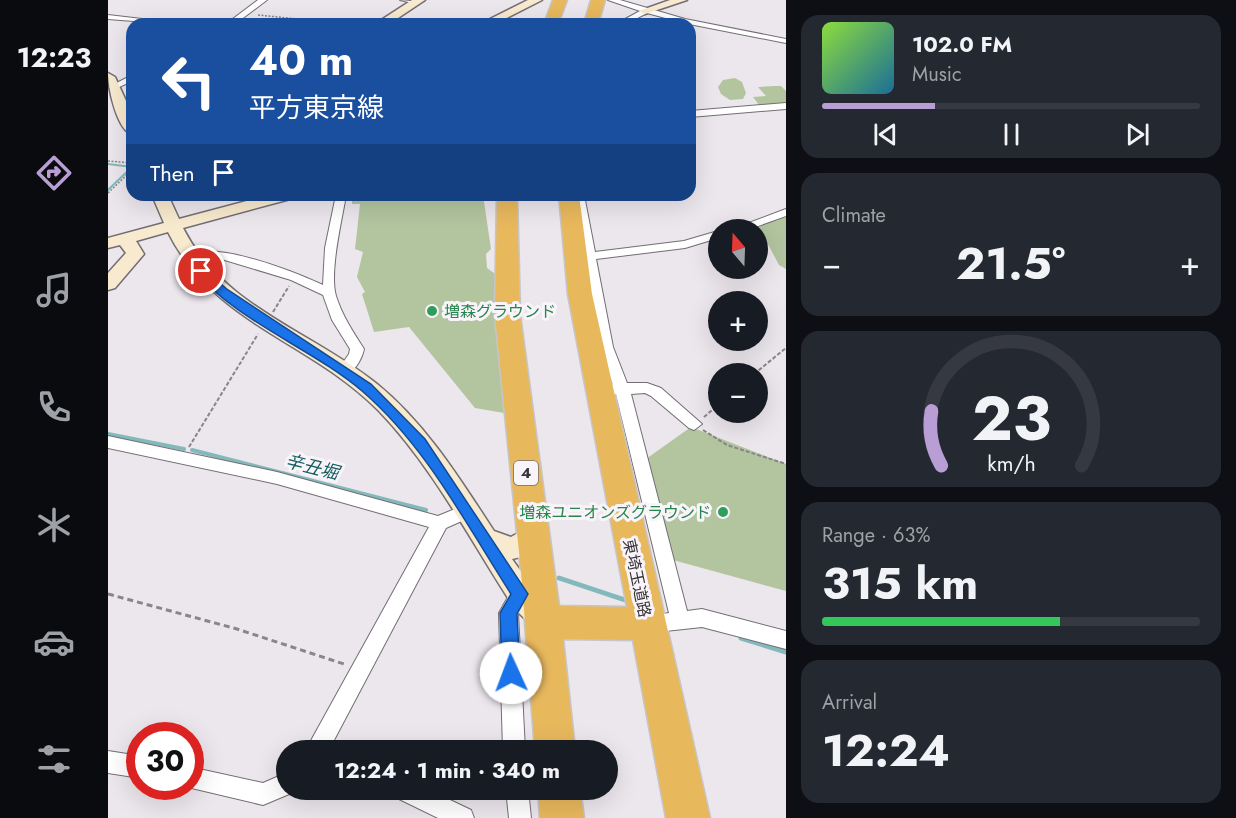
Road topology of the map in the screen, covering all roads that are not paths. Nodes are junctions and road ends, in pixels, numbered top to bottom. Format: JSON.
{"nodes":[{"id":1,"x":263,"y":0,"type":"edge"},
{"id":2,"x":404,"y":0,"type":"edge"},
{"id":3,"x":537,"y":0,"type":"edge"},
{"id":4,"x":560,"y":0,"type":"edge"},
{"id":5,"x":598,"y":0,"type":"edge"},
{"id":6,"x":612,"y":0,"type":"edge"},
{"id":7,"x":682,"y":0,"type":"edge"},
{"id":8,"x":418,"y":1,"type":"edge"},
{"id":9,"x":645,"y":11,"type":"junction"},
{"id":10,"x":108,"y":17,"type":"edge"},
{"id":11,"x":238,"y":18,"type":"edge"},
{"id":12,"x":391,"y":18,"type":"edge"},
{"id":13,"x":499,"y":18,"type":"edge"},
{"id":14,"x":552,"y":18,"type":"edge"},
{"id":15,"x":593,"y":18,"type":"edge"},
{"id":16,"x":632,"y":18,"type":"edge"},
{"id":17,"x":672,"y":18,"type":"edge"},
{"id":18,"x":126,"y":19,"type":"edge"},
{"id":19,"x":696,"y":24,"type":"edge"},
{"id":20,"x":786,"y":41,"type":"edge"},
{"id":21,"x":126,"y":82,"type":"edge"},
{"id":22,"x":112,"y":91,"type":"edge"},
{"id":23,"x":786,"y":106,"type":"edge"},
{"id":24,"x":771,"y":107,"type":"junction"},
{"id":25,"x":696,"y":113,"type":"edge"},
{"id":26,"x":126,"y":118,"type":"edge"},
{"id":27,"x":786,"y":118,"type":"edge"},
{"id":28,"x":163,"y":201,"type":"edge"},
{"id":29,"x":266,"y":201,"type":"edge"},
{"id":30,"x":340,"y":201,"type":"edge"},
{"id":31,"x":506,"y":201,"type":"edge"},
{"id":32,"x":570,"y":201,"type":"edge"},
{"id":33,"x":580,"y":201,"type":"edge"},
{"id":34,"x":786,"y":212,"type":"edge"},
{"id":35,"x":766,"y":219,"type":"edge"},
{"id":36,"x":173,"y":226,"type":"junction"},
{"id":37,"x":708,"y":237,"type":"edge"},
{"id":38,"x":115,"y":241,"type":"edge"},
{"id":39,"x":589,"y":256,"type":"junction"},
{"id":40,"x":192,"y":258,"type":"junction"},
{"id":41,"x":108,"y":284,"type":"edge"},
{"id":42,"x":329,"y":292,"type":"junction"},
{"id":43,"x":344,"y":370,"type":"junction"},
{"id":44,"x":610,"y":388,"type":"junction"},
{"id":45,"x":694,"y":424,"type":"road end"},
{"id":46,"x":108,"y":442,"type":"edge"},
{"id":47,"x":467,"y":511,"type":"junction"},
{"id":48,"x":438,"y":523,"type":"junction"},
{"id":49,"x":534,"y":535,"type":"junction"},
{"id":50,"x":485,"y":540,"type":"junction"},
{"id":51,"x":530,"y":605,"type":"junction"},
{"id":52,"x":664,"y":622,"type":"junction"},
{"id":53,"x":786,"y":640,"type":"edge"},
{"id":54,"x":322,"y":740,"type":"edge"},
{"id":55,"x":514,"y":740,"type":"edge"},
{"id":56,"x":553,"y":740,"type":"edge"},
{"id":57,"x":108,"y":762,"type":"edge"},
{"id":58,"x":126,"y":765,"type":"edge"},
{"id":59,"x":204,"y":781,"type":"edge"},
{"id":60,"x":276,"y":788,"type":"edge"},
{"id":61,"x":426,"y":800,"type":"edge"},
{"id":62,"x":518,"y":800,"type":"edge"},
{"id":63,"x":560,"y":800,"type":"edge"},
{"id":64,"x":463,"y":818,"type":"edge"},
{"id":65,"x":520,"y":818,"type":"edge"},
{"id":66,"x":562,"y":818,"type":"edge"},
{"id":67,"x":688,"y":818,"type":"edge"}],
"edges":[{"from":1,"to":11,"type":"street"},
{"from":2,"to":8,"type":"street"},
{"from":3,"to":13,"type":"main road"},
{"from":4,"to":14,"type":"highway"},
{"from":5,"to":15,"type":"highway"},
{"from":6,"to":9,"type":"street"},
{"from":7,"to":9,"type":"main road"},
{"from":8,"to":12,"type":"main road"},
{"from":9,"to":16,"type":"street"},
{"from":9,"to":17,"type":"street"},
{"from":10,"to":18,"type":"street"},
{"from":19,"to":20,"type":"street"},
{"from":21,"to":22,"type":"street"},
{"from":22,"to":26,"type":"main road"},
{"from":23,"to":24,"type":"street"},
{"from":24,"to":25,"type":"street"},
{"from":24,"to":27,"type":"street"},
{"from":28,"to":36,"type":"main road"},
{"from":29,"to":36,"type":"main road"},
{"from":30,"to":42,"type":"street"},
{"from":31,"to":49,"type":"highway","number":"4"},
{"from":32,"to":44,"type":"highway","name":"東埼玉道路"},
{"from":33,"to":39,"type":"street"},
{"from":34,"to":35,"type":"street"},
{"from":36,"to":38,"type":"main road"},
{"from":36,"to":40,"type":"main road"},
{"from":37,"to":39,"type":"street"},
{"from":38,"to":41,"type":"main road"},
{"from":39,"to":44,"type":"street"},
{"from":40,"to":42,"type":"street"},
{"from":40,"to":43,"type":"main road"},
{"from":42,"to":43,"type":"street"},
{"from":43,"to":47,"type":"main road"},
{"from":44,"to":45,"type":"street"},
{"from":44,"to":52,"type":"highway","name":"東埼玉道路"},
{"from":46,"to":48,"type":"street"},
{"from":47,"to":48,"type":"street"},
{"from":47,"to":50,"type":"main road"},
{"from":48,"to":54,"type":"street"},
{"from":49,"to":50,"type":"main road"},
{"from":49,"to":51,"type":"highway","number":"4"},
{"from":50,"to":51,"type":"main road"},
{"from":51,"to":52,"type":"highway"},
{"from":51,"to":55,"type":"street"},
{"from":51,"to":56,"type":"highway","number":"4"},
{"from":52,"to":53,"type":"street"},
{"from":52,"to":67,"type":"highway","name":"東埼玉道路"},
{"from":57,"to":58,"type":"street"},
{"from":59,"to":60,"type":"street"},
{"from":61,"to":64,"type":"street"},
{"from":62,"to":65,"type":"street"},
{"from":63,"to":66,"type":"highway"}]}
